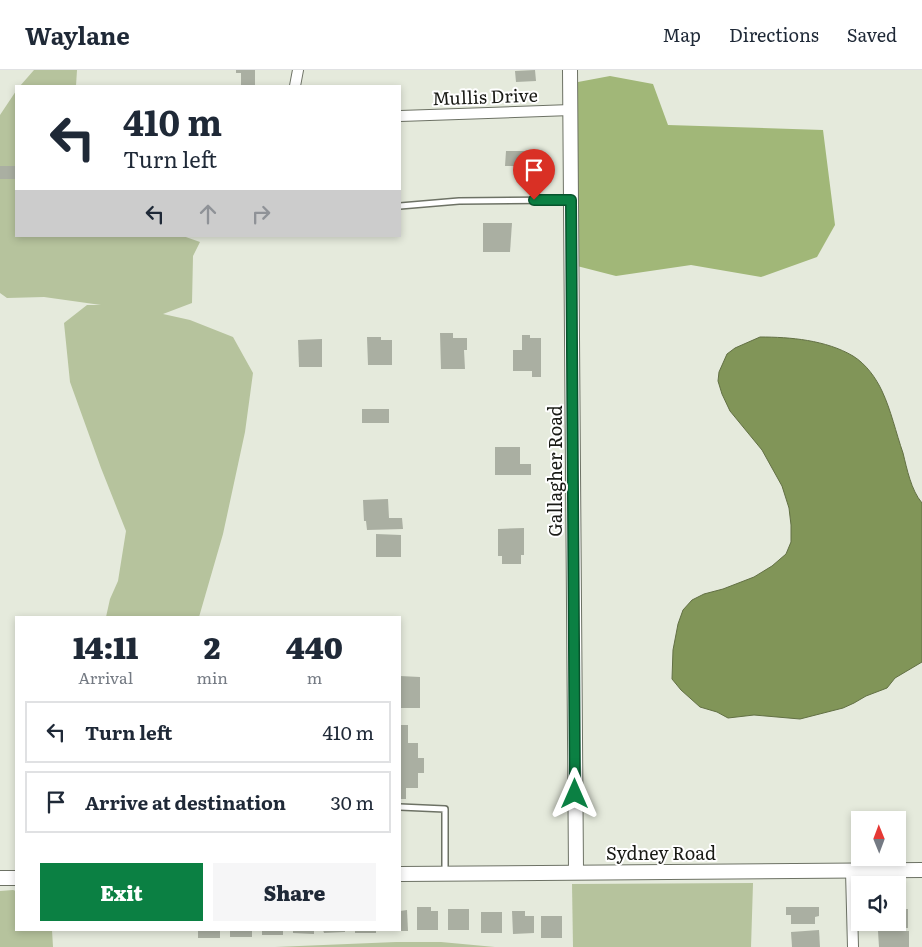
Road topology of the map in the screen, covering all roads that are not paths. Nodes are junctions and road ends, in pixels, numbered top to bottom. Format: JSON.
{"nodes":[{"id":1,"x":298,"y":70,"type":"edge"},
{"id":2,"x":570,"y":70,"type":"edge"},
{"id":3,"x":295,"y":85,"type":"edge"},
{"id":4,"x":571,"y":110,"type":"junction"},
{"id":5,"x":401,"y":116,"type":"edge"},
{"id":6,"x":571,"y":200,"type":"junction"},
{"id":7,"x":401,"y":206,"type":"edge"},
{"id":8,"x":401,"y":807,"type":"edge"},
{"id":9,"x":922,"y":870,"type":"edge"},
{"id":10,"x":576,"y":871,"type":"junction"},
{"id":11,"x":851,"y":871,"type":"junction"},
{"id":12,"x":445,"y":873,"type":"junction"},
{"id":13,"x":401,"y":874,"type":"edge"},
{"id":14,"x":0,"y":878,"type":"edge"},
{"id":15,"x":15,"y":878,"type":"edge"},
{"id":16,"x":853,"y":947,"type":"edge"}],
"edges":[{"from":1,"to":3,"type":"street"},
{"from":2,"to":4,"type":"street","name":"Gallagher Road"},
{"from":4,"to":5,"type":"street","name":"Mullis Drive"},
{"from":4,"to":6,"type":"street","name":"Gallagher Road"},
{"from":6,"to":7,"type":"lane"},
{"from":6,"to":10,"type":"street","name":"Gallagher Road"},
{"from":8,"to":12,"type":"lane"},
{"from":9,"to":11,"type":"street","name":"Sydney Road"},
{"from":10,"to":11,"type":"street","name":"Sydney Road"},
{"from":10,"to":12,"type":"street","name":"Sydney Road"},
{"from":11,"to":16,"type":"street"},
{"from":12,"to":13,"type":"street","name":"Sydney Road"},
{"from":14,"to":15,"type":"street"}]}
